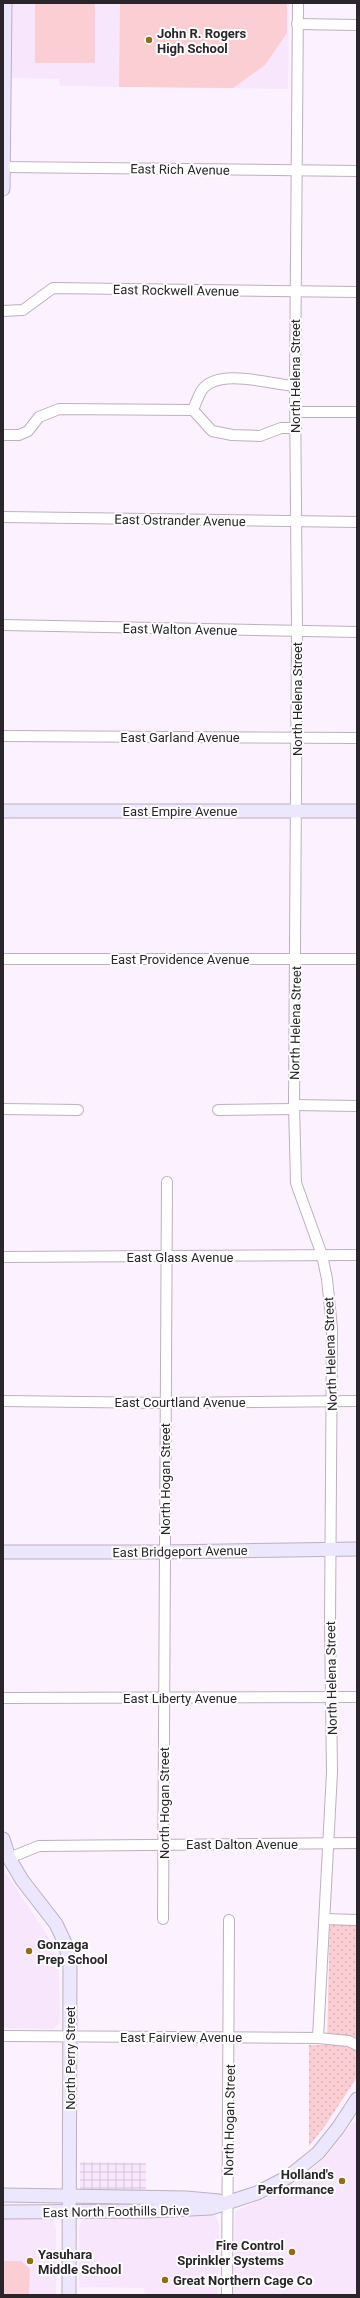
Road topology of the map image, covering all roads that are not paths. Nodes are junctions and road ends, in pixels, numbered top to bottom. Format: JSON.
{"nodes":[{"id":1,"x":5,"y":3,"type":"edge"},
{"id":2,"x":298,"y":3,"type":"edge"},
{"id":3,"x":297,"y":24,"type":"junction"},
{"id":4,"x":357,"y":24,"type":"edge"},
{"id":5,"x":4,"y":64,"type":"edge"},
{"id":6,"x":4,"y":167,"type":"edge"},
{"id":7,"x":297,"y":171,"type":"junction"},
{"id":8,"x":357,"y":171,"type":"edge"},
{"id":9,"x":3,"y":188,"type":"edge"},
{"id":10,"x":296,"y":291,"type":"junction"},
{"id":11,"x":357,"y":292,"type":"edge"},
{"id":12,"x":3,"y":310,"type":"edge"},
{"id":13,"x":294,"y":386,"type":"junction"},
{"id":14,"x":193,"y":410,"type":"junction"},
{"id":15,"x":296,"y":412,"type":"junction"},
{"id":16,"x":357,"y":412,"type":"edge"},
{"id":17,"x":296,"y":428,"type":"junction"},
{"id":18,"x":3,"y":435,"type":"edge"},
{"id":19,"x":3,"y":517,"type":"edge"},
{"id":20,"x":296,"y":522,"type":"junction"},
{"id":21,"x":357,"y":522,"type":"edge"},
{"id":22,"x":3,"y":625,"type":"edge"},
{"id":23,"x":297,"y":631,"type":"junction"},
{"id":24,"x":357,"y":632,"type":"edge"},
{"id":25,"x":3,"y":736,"type":"edge"},
{"id":26,"x":296,"y":738,"type":"junction"},
{"id":27,"x":357,"y":738,"type":"edge"},
{"id":28,"x":3,"y":811,"type":"edge"},
{"id":29,"x":296,"y":811,"type":"junction"},
{"id":30,"x":357,"y":811,"type":"edge"},
{"id":31,"x":3,"y":959,"type":"edge"},
{"id":32,"x":296,"y":959,"type":"junction"},
{"id":33,"x":357,"y":959,"type":"edge"},
{"id":34,"x":357,"y":1106,"type":"edge"},
{"id":35,"x":294,"y":1107,"type":"junction"},
{"id":36,"x":3,"y":1109,"type":"edge"},
{"id":37,"x":78,"y":1110,"type":"dead end"},
{"id":38,"x":218,"y":1110,"type":"dead end"},
{"id":39,"x":167,"y":1182,"type":"dead end"},
{"id":40,"x":357,"y":1255,"type":"edge"},
{"id":41,"x":322,"y":1256,"type":"junction"},
{"id":42,"x":3,"y":1257,"type":"edge"},
{"id":43,"x":166,"y":1258,"type":"junction"},
{"id":44,"x":3,"y":1401,"type":"edge"},
{"id":45,"x":332,"y":1401,"type":"junction"},
{"id":46,"x":357,"y":1401,"type":"edge"},
{"id":47,"x":165,"y":1403,"type":"junction"},
{"id":48,"x":332,"y":1549,"type":"junction"},
{"id":49,"x":357,"y":1549,"type":"edge"},
{"id":50,"x":3,"y":1552,"type":"edge"},
{"id":51,"x":164,"y":1552,"type":"junction"},
{"id":52,"x":332,"y":1697,"type":"junction"},
{"id":53,"x":357,"y":1697,"type":"edge"},
{"id":54,"x":3,"y":1698,"type":"edge"},
{"id":55,"x":164,"y":1698,"type":"junction"},
{"id":56,"x":3,"y":1839,"type":"edge"},
{"id":57,"x":330,"y":1844,"type":"junction"},
{"id":58,"x":357,"y":1844,"type":"edge"},
{"id":59,"x":163,"y":1845,"type":"junction"},
{"id":60,"x":9,"y":1858,"type":"junction"},
{"id":61,"x":163,"y":1919,"type":"dead end"},
{"id":62,"x":325,"y":1919,"type":"junction"},
{"id":63,"x":229,"y":1920,"type":"dead end"},
{"id":64,"x":357,"y":1920,"type":"edge"},
{"id":65,"x":3,"y":2036,"type":"edge"},
{"id":66,"x":230,"y":2036,"type":"junction"},
{"id":67,"x":70,"y":2037,"type":"junction"},
{"id":68,"x":318,"y":2038,"type":"junction"},
{"id":69,"x":357,"y":2045,"type":"edge"},
{"id":70,"x":356,"y":2102,"type":"edge"},
{"id":71,"x":3,"y":2195,"type":"edge"},
{"id":72,"x":70,"y":2196,"type":"junction"},
{"id":73,"x":228,"y":2202,"type":"junction"},
{"id":74,"x":3,"y":2212,"type":"edge"},
{"id":75,"x":70,"y":2212,"type":"junction"},
{"id":76,"x":69,"y":2295,"type":"edge"},
{"id":77,"x":227,"y":2295,"type":"edge"}],
"edges":[{"from":1,"to":5,"type":"street"},
{"from":2,"to":3,"type":"street","name":"North Helena Street"},
{"from":3,"to":4,"type":"street"},
{"from":3,"to":7,"type":"street","name":"North Helena Street"},
{"from":5,"to":6,"type":"street"},
{"from":6,"to":7,"type":"street","name":"East Rich Avenue"},
{"from":6,"to":9,"type":"street"},
{"from":7,"to":8,"type":"street","name":"East Rich Avenue"},
{"from":7,"to":10,"type":"street","name":"North Helena Street"},
{"from":10,"to":11,"type":"street","name":"East Rockwell Avenue"},
{"from":10,"to":12,"type":"street","name":"East Rockwell Avenue"},
{"from":10,"to":13,"type":"street","name":"North Helena Street"},
{"from":13,"to":14,"type":"street"},
{"from":13,"to":15,"type":"street","name":"North Helena Street"},
{"from":14,"to":17,"type":"street"},
{"from":14,"to":18,"type":"street"},
{"from":15,"to":16,"type":"street"},
{"from":15,"to":17,"type":"street","name":"North Helena Street"},
{"from":17,"to":20,"type":"street","name":"North Helena Street"},
{"from":19,"to":20,"type":"street","name":"East Ostrander Avenue"},
{"from":20,"to":21,"type":"street","name":"East Ostrander Avenue"},
{"from":20,"to":23,"type":"street","name":"North Helena Street"},
{"from":22,"to":23,"type":"street","name":"East Walton Avenue"},
{"from":23,"to":24,"type":"street","name":"East Walton Avenue"},
{"from":23,"to":26,"type":"street","name":"North Helena Street"},
{"from":25,"to":26,"type":"street","name":"East Garland Avenue"},
{"from":26,"to":27,"type":"street","name":"East Garland Avenue"},
{"from":26,"to":29,"type":"street","name":"North Helena Street"},
{"from":28,"to":29,"type":"street","name":"East Empire Avenue"},
{"from":29,"to":30,"type":"street","name":"East Empire Avenue"},
{"from":29,"to":32,"type":"street","name":"North Helena Street"},
{"from":31,"to":32,"type":"street","name":"East Providence Avenue"},
{"from":32,"to":33,"type":"street","name":"East Providence Avenue"},
{"from":32,"to":35,"type":"street","name":"North Helena Street"},
{"from":34,"to":35,"type":"street"},
{"from":35,"to":38,"type":"street"},
{"from":35,"to":41,"type":"street","name":"North Helena Street"},
{"from":36,"to":37,"type":"street"},
{"from":39,"to":43,"type":"street","name":"North Hogan Street"},
{"from":40,"to":41,"type":"street","name":"East Glass Avenue"},
{"from":41,"to":43,"type":"street","name":"East Glass Avenue"},
{"from":41,"to":45,"type":"street","name":"North Helena Street"},
{"from":42,"to":43,"type":"street","name":"East Glass Avenue"},
{"from":43,"to":47,"type":"street","name":"North Hogan Street"},
{"from":44,"to":47,"type":"street","name":"East Courtland Avenue"},
{"from":45,"to":46,"type":"street","name":"East Courtland Avenue"},
{"from":45,"to":47,"type":"street","name":"East Courtland Avenue"},
{"from":45,"to":48,"type":"street","name":"North Helena Street"},
{"from":47,"to":51,"type":"street","name":"North Hogan Street"},
{"from":48,"to":49,"type":"street","name":"East Bridgeport Avenue"},
{"from":48,"to":51,"type":"street","name":"East Bridgeport Avenue"},
{"from":48,"to":52,"type":"street","name":"North Helena Street"},
{"from":50,"to":51,"type":"street","name":"East Bridgeport Avenue"},
{"from":51,"to":55,"type":"street","name":"North Hogan Street"},
{"from":52,"to":53,"type":"street","name":"East Liberty Avenue"},
{"from":52,"to":55,"type":"street","name":"East Liberty Avenue"},
{"from":52,"to":57,"type":"street","name":"North Helena Street"},
{"from":54,"to":55,"type":"street","name":"East Liberty Avenue"},
{"from":55,"to":59,"type":"street","name":"North Hogan Street"},
{"from":56,"to":60,"type":"street","name":"North Perry Street"},
{"from":57,"to":58,"type":"street","name":"East Dalton Avenue"},
{"from":57,"to":59,"type":"street","name":"East Dalton Avenue"},
{"from":57,"to":62,"type":"street","name":"North Helena Street"},
{"from":59,"to":60,"type":"street","name":"East Dalton Avenue"},
{"from":59,"to":61,"type":"street","name":"North Hogan Street"},
{"from":60,"to":67,"type":"street","name":"North Perry Street"},
{"from":62,"to":64,"type":"street"},
{"from":62,"to":68,"type":"street","name":"North Helena Street"},
{"from":63,"to":66,"type":"street","name":"North Hogan Street"},
{"from":65,"to":67,"type":"street","name":"East Fairview Avenue"},
{"from":66,"to":67,"type":"street","name":"East Fairview Avenue"},
{"from":66,"to":68,"type":"street","name":"East Fairview Avenue"},
{"from":66,"to":73,"type":"street","name":"North Hogan Street"},
{"from":67,"to":72,"type":"street","name":"North Perry Street"},
{"from":68,"to":69,"type":"street","name":"East Fairview Avenue"},
{"from":70,"to":73,"type":"street","name":"East North Foothills Drive"},
{"from":71,"to":72,"type":"street","name":"East North Foothills Drive"},
{"from":72,"to":73,"type":"street","name":"East North Foothills Drive"},
{"from":72,"to":75,"type":"street","name":"North Perry Street"},
{"from":73,"to":75,"type":"street","name":"East North Foothills Drive"},
{"from":73,"to":77,"type":"street","name":"North Hogan Street"},
{"from":74,"to":75,"type":"street","name":"East North Foothills Drive"},
{"from":75,"to":76,"type":"street","name":"North Perry Street"}]}
